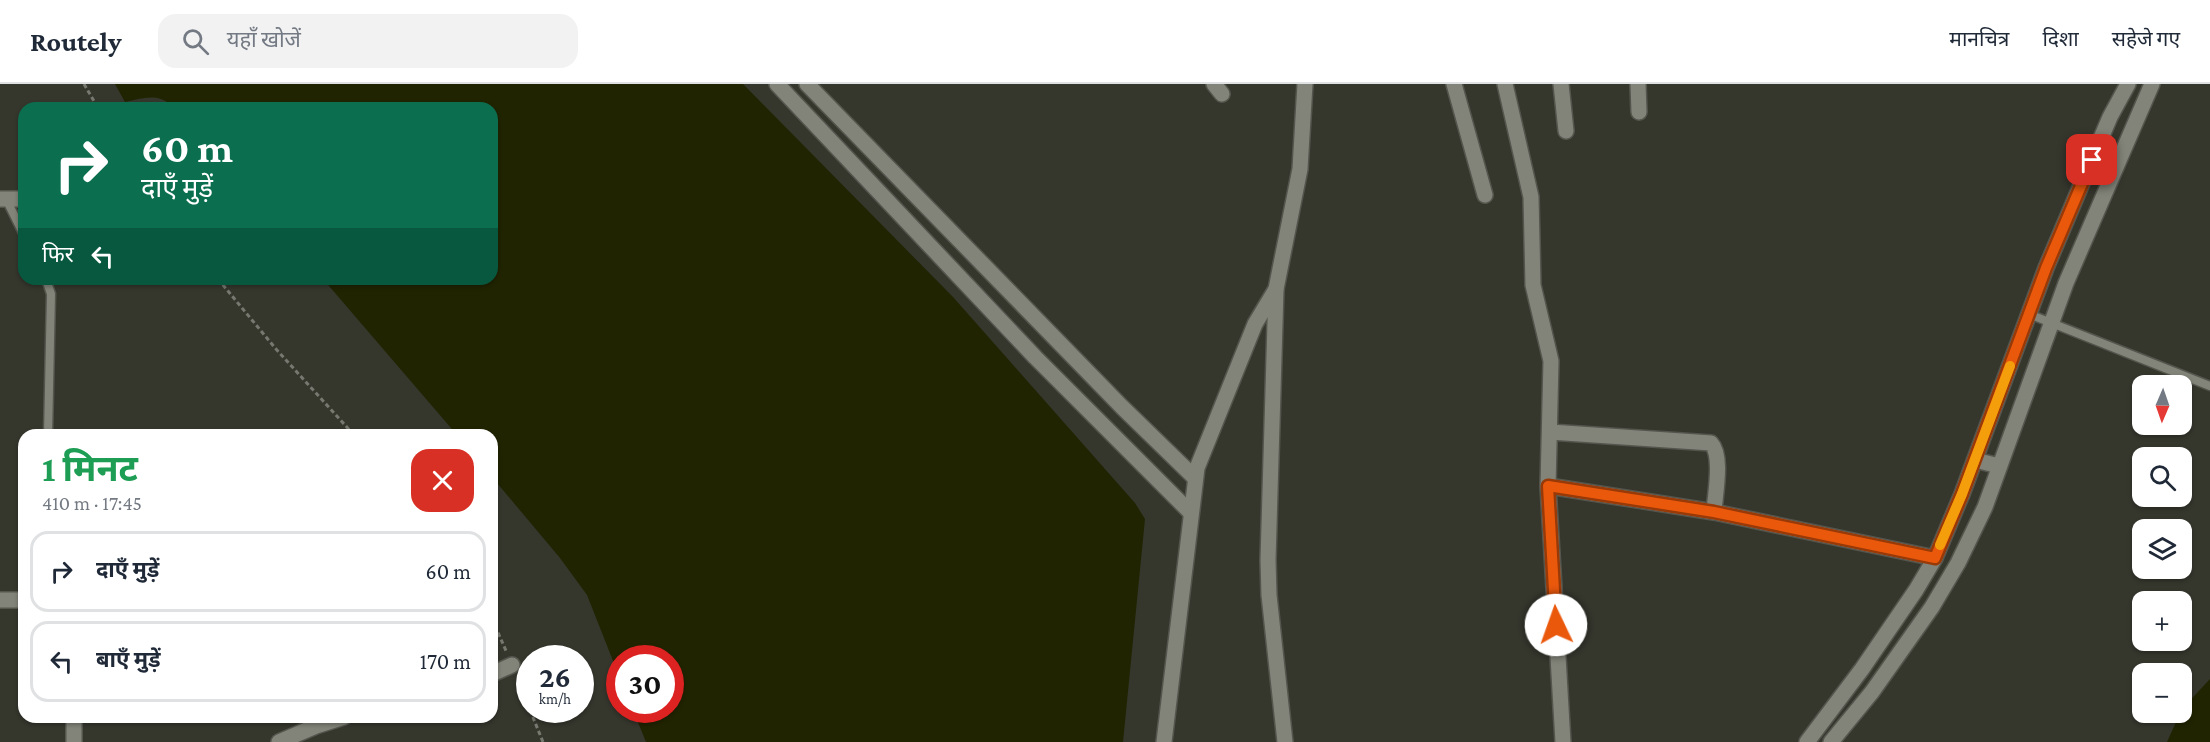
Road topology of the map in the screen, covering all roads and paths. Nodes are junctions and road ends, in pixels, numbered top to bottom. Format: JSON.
{"nodes":[{"id":1,"x":84,"y":84,"type":"edge"},
{"id":2,"x":777,"y":84,"type":"edge"},
{"id":3,"x":807,"y":84,"type":"edge"},
{"id":4,"x":1305,"y":84,"type":"edge"},
{"id":5,"x":1455,"y":84,"type":"edge"},
{"id":6,"x":1505,"y":84,"type":"edge"},
{"id":7,"x":1561,"y":84,"type":"edge"},
{"id":8,"x":1638,"y":84,"type":"edge"},
{"id":9,"x":2128,"y":84,"type":"edge"},
{"id":10,"x":2152,"y":84,"type":"edge"},
{"id":11,"x":94,"y":102,"type":"edge"},
{"id":12,"x":829,"y":107,"type":"junction"},
{"id":13,"x":1639,"y":112,"type":"dead end"},
{"id":14,"x":812,"y":121,"type":"junction"},
{"id":15,"x":1566,"y":131,"type":"dead end"},
{"id":16,"x":1485,"y":195,"type":"dead end"},
{"id":17,"x":3,"y":199,"type":"edge"},
{"id":18,"x":18,"y":225,"type":"edge"},
{"id":19,"x":48,"y":285,"type":"edge"},
{"id":20,"x":223,"y":285,"type":"edge"},
{"id":21,"x":1276,"y":289,"type":"junction"},
{"id":22,"x":2029,"y":314,"type":"junction"},
{"id":23,"x":2052,"y":322,"type":"junction"},
{"id":24,"x":2210,"y":386,"type":"edge"},
{"id":25,"x":48,"y":429,"type":"edge"},
{"id":26,"x":349,"y":429,"type":"edge"},
{"id":27,"x":1550,"y":432,"type":"junction"},
{"id":28,"x":1975,"y":460,"type":"junction"},
{"id":29,"x":1999,"y":466,"type":"junction"},
{"id":30,"x":1195,"y":478,"type":"junction"},
{"id":31,"x":1548,"y":486,"type":"junction"},
{"id":32,"x":1190,"y":512,"type":"junction"},
{"id":33,"x":1714,"y":512,"type":"junction"},
{"id":34,"x":1935,"y":558,"type":"junction"},
{"id":35,"x":0,"y":600,"type":"edge"},
{"id":36,"x":18,"y":600,"type":"edge"},
{"id":37,"x":1872,"y":655,"type":"junction"},
{"id":38,"x":512,"y":665,"type":"dead end"},
{"id":39,"x":1889,"y":668,"type":"junction"},
{"id":40,"x":498,"y":671,"type":"edge"},
{"id":41,"x":74,"y":723,"type":"edge"},
{"id":42,"x":325,"y":723,"type":"edge"},
{"id":43,"x":535,"y":723,"type":"edge"},
{"id":44,"x":74,"y":742,"type":"edge"},
{"id":45,"x":279,"y":742,"type":"edge"},
{"id":46,"x":543,"y":742,"type":"edge"},
{"id":47,"x":1164,"y":742,"type":"edge"},
{"id":48,"x":1285,"y":742,"type":"edge"},
{"id":49,"x":1563,"y":742,"type":"edge"},
{"id":50,"x":1807,"y":742,"type":"edge"},
{"id":51,"x":1831,"y":742,"type":"edge"}],
"edges":[{"from":1,"to":11,"type":"path"},
{"from":2,"to":14,"type":"street"},
{"from":3,"to":12,"type":"street"},
{"from":4,"to":21,"type":"street"},
{"from":5,"to":16,"type":"street"},
{"from":6,"to":27,"type":"street"},
{"from":7,"to":15,"type":"street"},
{"from":8,"to":13,"type":"street"},
{"from":9,"to":22,"type":"street"},
{"from":10,"to":23,"type":"street"},
{"from":12,"to":14,"type":"street"},
{"from":12,"to":30,"type":"street"},
{"from":14,"to":32,"type":"street"},
{"from":17,"to":18,"type":"lane"},
{"from":19,"to":25,"type":"lane"},
{"from":20,"to":26,"type":"path"},
{"from":21,"to":30,"type":"street"},
{"from":21,"to":48,"type":"street"},
{"from":22,"to":23,"type":"lane"},
{"from":22,"to":28,"type":"street"},
{"from":23,"to":24,"type":"lane"},
{"from":23,"to":29,"type":"street"},
{"from":27,"to":31,"type":"street"},
{"from":27,"to":33,"type":"street"},
{"from":28,"to":29,"type":"street"},
{"from":28,"to":34,"type":"street"},
{"from":29,"to":39,"type":"street"},
{"from":30,"to":32,"type":"street"},
{"from":31,"to":33,"type":"street"},
{"from":31,"to":49,"type":"street"},
{"from":32,"to":47,"type":"street"},
{"from":33,"to":34,"type":"street"},
{"from":34,"to":37,"type":"street"},
{"from":35,"to":36,"type":"street"},
{"from":37,"to":39,"type":"street"},
{"from":37,"to":50,"type":"street"},
{"from":38,"to":40,"type":"street"},
{"from":39,"to":51,"type":"street"},
{"from":41,"to":44,"type":"street"},
{"from":42,"to":45,"type":"street"},
{"from":43,"to":46,"type":"path"}]}
